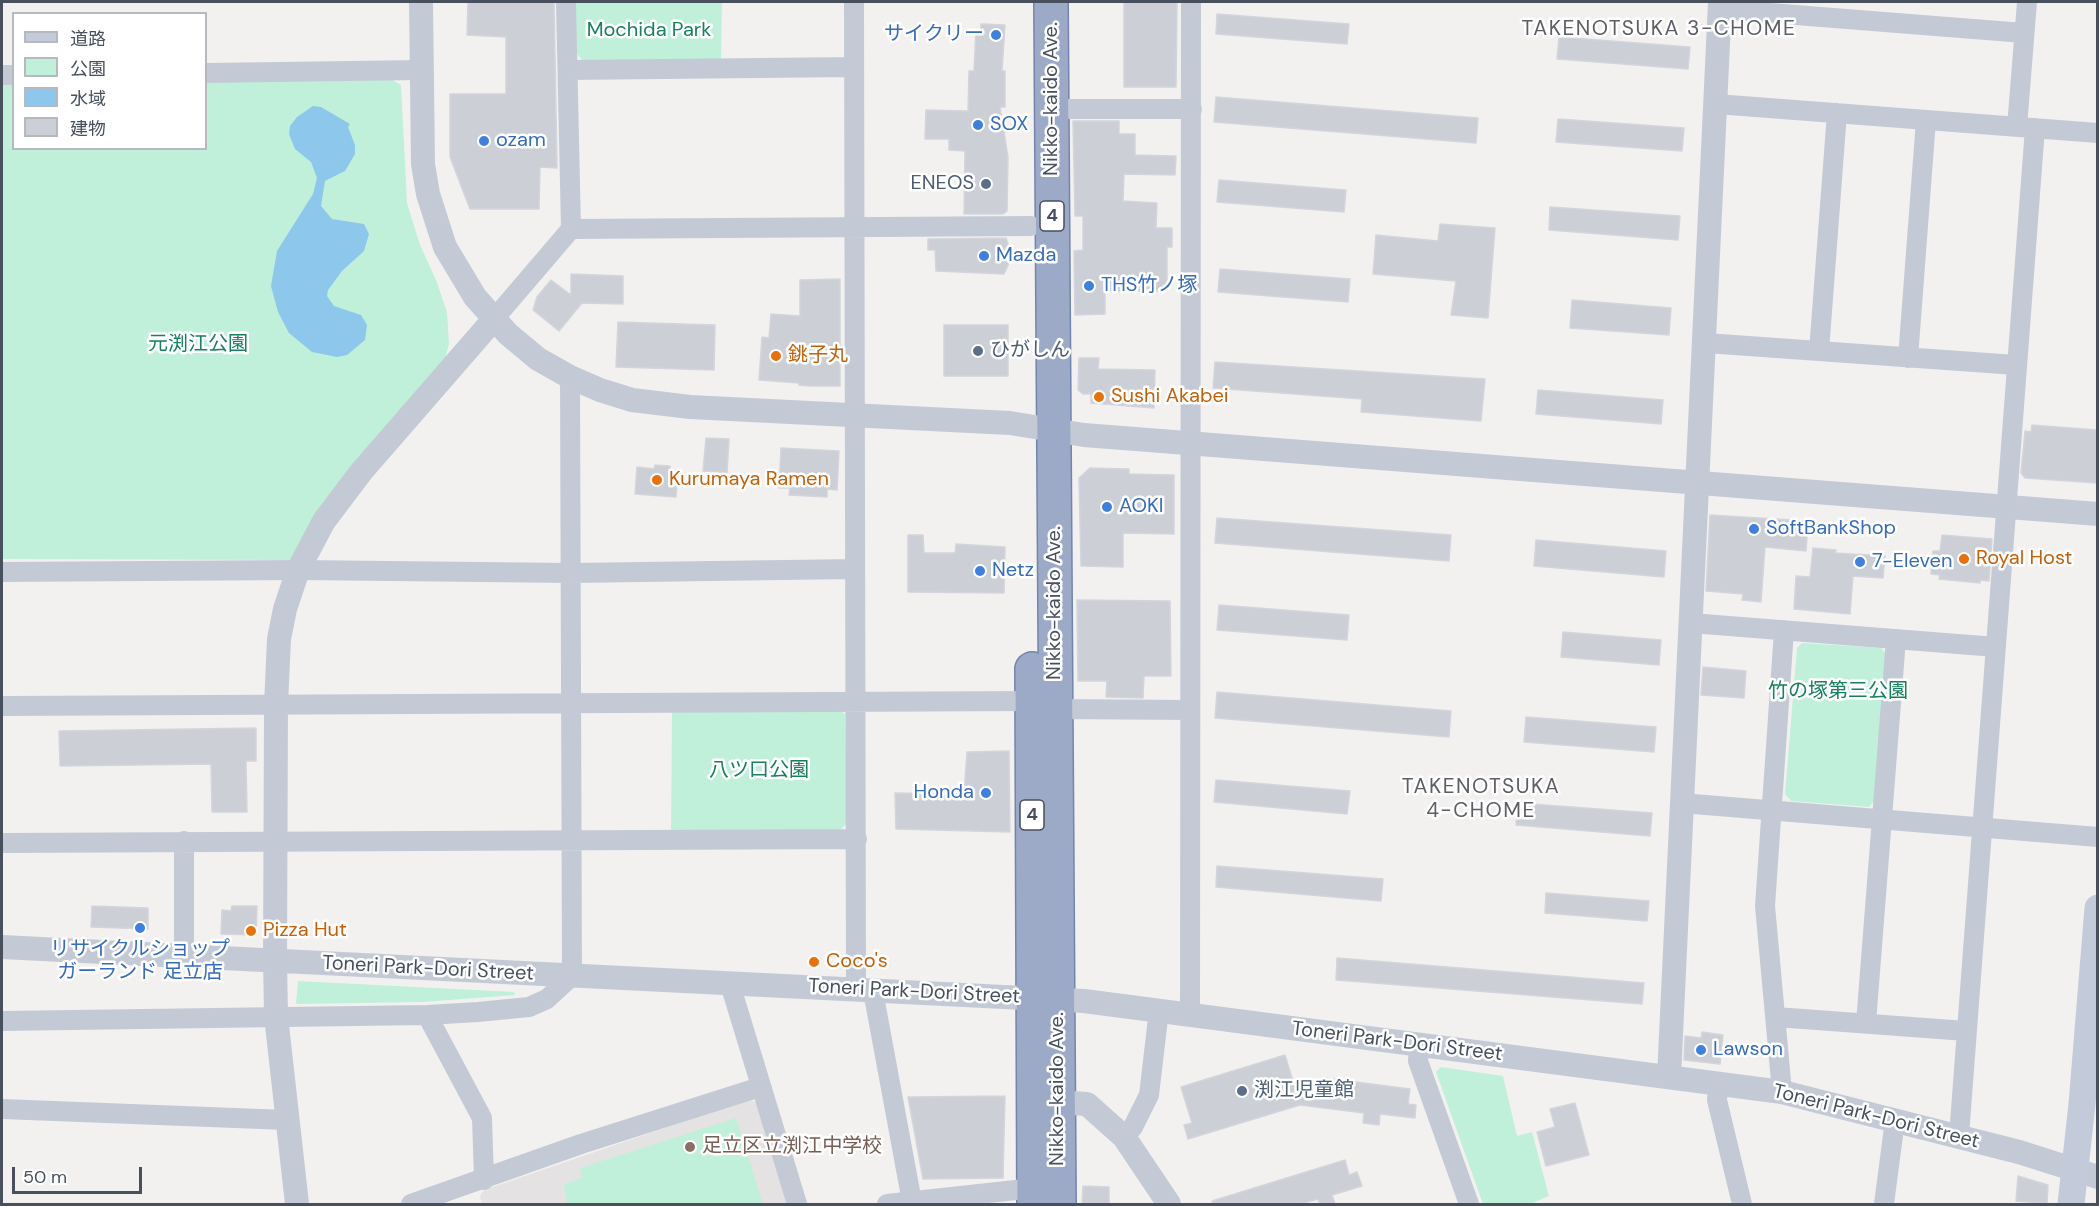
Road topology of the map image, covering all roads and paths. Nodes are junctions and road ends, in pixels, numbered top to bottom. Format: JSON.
{"nodes":[{"id":1,"x":421,"y":2,"type":"edge"},
{"id":2,"x":566,"y":2,"type":"edge"},
{"id":3,"x":854,"y":2,"type":"edge"},
{"id":4,"x":1030,"y":2,"type":"edge"},
{"id":5,"x":1051,"y":2,"type":"edge"},
{"id":6,"x":1191,"y":2,"type":"edge"},
{"id":7,"x":2027,"y":2,"type":"edge"},
{"id":8,"x":1720,"y":5,"type":"edge"},
{"id":9,"x":2024,"y":33,"type":"junction"},
{"id":10,"x":854,"y":67,"type":"junction"},
{"id":11,"x":420,"y":70,"type":"junction"},
{"id":12,"x":568,"y":70,"type":"junction"},
{"id":13,"x":207,"y":73,"type":"edge"},
{"id":14,"x":1716,"y":104,"type":"junction"},
{"id":15,"x":1052,"y":109,"type":"junction"},
{"id":16,"x":1192,"y":109,"type":"junction"},
{"id":17,"x":1837,"y":113,"type":"junction"},
{"id":18,"x":1926,"y":120,"type":"junction"},
{"id":19,"x":2026,"y":128,"type":"junction"},
{"id":20,"x":2097,"y":133,"type":"edge"},
{"id":21,"x":854,"y":226,"type":"junction"},
{"id":22,"x":1031,"y":226,"type":"junction"},
{"id":23,"x":571,"y":229,"type":"junction"},
{"id":24,"x":494,"y":319,"type":"junction"},
{"id":25,"x":1706,"y":344,"type":"junction"},
{"id":26,"x":1819,"y":351,"type":"junction"},
{"id":27,"x":1908,"y":358,"type":"junction"},
{"id":28,"x":2016,"y":365,"type":"junction"},
{"id":29,"x":570,"y":377,"type":"junction"},
{"id":30,"x":856,"y":416,"type":"junction"},
{"id":31,"x":1043,"y":428,"type":"junction"},
{"id":32,"x":1192,"y":443,"type":"junction"},
{"id":33,"x":1698,"y":482,"type":"junction"},
{"id":34,"x":2007,"y":507,"type":"junction"},
{"id":35,"x":2097,"y":514,"type":"edge"},
{"id":36,"x":855,"y":569,"type":"junction"},
{"id":37,"x":298,"y":570,"type":"junction"},
{"id":38,"x":2,"y":572,"type":"edge"},
{"id":39,"x":571,"y":573,"type":"junction"},
{"id":40,"x":1691,"y":623,"type":"junction"},
{"id":41,"x":1784,"y":630,"type":"junction"},
{"id":42,"x":1896,"y":639,"type":"junction"},
{"id":43,"x":1996,"y":646,"type":"junction"},
{"id":44,"x":855,"y":701,"type":"junction"},
{"id":45,"x":572,"y":703,"type":"junction"},
{"id":46,"x":276,"y":705,"type":"junction"},
{"id":47,"x":1043,"y":705,"type":"junction"},
{"id":48,"x":2,"y":706,"type":"edge"},
{"id":49,"x":1189,"y":710,"type":"junction"},
{"id":50,"x":1681,"y":803,"type":"junction"},
{"id":51,"x":1773,"y":811,"type":"junction"},
{"id":52,"x":1881,"y":820,"type":"junction"},
{"id":53,"x":1982,"y":828,"type":"junction"},
{"id":54,"x":2097,"y":837,"type":"edge"},
{"id":55,"x":572,"y":839,"type":"junction"},
{"id":56,"x":857,"y":839,"type":"junction"},
{"id":57,"x":275,"y":841,"type":"junction"},
{"id":58,"x":184,"y":842,"type":"junction"},
{"id":59,"x":2,"y":843,"type":"edge"},
{"id":60,"x":2097,"y":908,"type":"edge"},
{"id":61,"x":2,"y":947,"type":"edge"},
{"id":62,"x":184,"y":956,"type":"junction"},
{"id":63,"x":274,"y":960,"type":"junction"},
{"id":64,"x":572,"y":976,"type":"junction"},
{"id":65,"x":730,"y":984,"type":"junction"},
{"id":66,"x":865,"y":991,"type":"junction"},
{"id":67,"x":1044,"y":998,"type":"junction"},
{"id":68,"x":1159,"y":1010,"type":"junction"},
{"id":69,"x":1190,"y":1015,"type":"junction"},
{"id":70,"x":276,"y":1016,"type":"junction"},
{"id":71,"x":427,"y":1016,"type":"junction"},
{"id":72,"x":1776,"y":1017,"type":"junction"},
{"id":73,"x":2,"y":1021,"type":"edge"},
{"id":74,"x":1866,"y":1023,"type":"junction"},
{"id":75,"x":1966,"y":1031,"type":"junction"},
{"id":76,"x":2093,"y":1036,"type":"edge"},
{"id":77,"x":1419,"y":1046,"type":"junction"},
{"id":78,"x":1668,"y":1077,"type":"junction"},
{"id":79,"x":1718,"y":1084,"type":"junction"},
{"id":80,"x":760,"y":1087,"type":"junction"},
{"id":81,"x":1782,"y":1092,"type":"junction"},
{"id":82,"x":1058,"y":1102,"type":"junction"},
{"id":83,"x":2,"y":1109,"type":"edge"},
{"id":84,"x":287,"y":1120,"type":"junction"},
{"id":85,"x":1895,"y":1120,"type":"junction"},
{"id":86,"x":1959,"y":1136,"type":"junction"},
{"id":87,"x":1124,"y":1137,"type":"junction"},
{"id":88,"x":2086,"y":1172,"type":"edge"},
{"id":89,"x":474,"y":1190,"type":"edge"},
{"id":90,"x":1042,"y":1199,"type":"edge"},
{"id":91,"x":912,"y":1202,"type":"junction"},
{"id":92,"x":297,"y":1204,"type":"edge"},
{"id":93,"x":411,"y":1204,"type":"edge"},
{"id":94,"x":797,"y":1204,"type":"edge"},
{"id":95,"x":887,"y":1204,"type":"edge"},
{"id":96,"x":1169,"y":1204,"type":"edge"},
{"id":97,"x":1469,"y":1204,"type":"edge"},
{"id":98,"x":1742,"y":1204,"type":"edge"},
{"id":99,"x":1884,"y":1204,"type":"edge"},
{"id":100,"x":2071,"y":1204,"type":"edge"}],
"edges":[{"from":1,"to":11,"type":"street"},
{"from":2,"to":12,"type":"street"},
{"from":3,"to":10,"type":"street"},
{"from":4,"to":22,"type":"highway","name":"Nikko-kaido Ave.","number":"4"},
{"from":5,"to":15,"type":"highway","name":"Nikko-kaido Ave.","number":"4"},
{"from":6,"to":16,"type":"street"},
{"from":7,"to":9,"type":"street"},
{"from":8,"to":9,"type":"street"},
{"from":8,"to":14,"type":"street"},
{"from":9,"to":19,"type":"street"},
{"from":10,"to":12,"type":"street"},
{"from":10,"to":21,"type":"street"},
{"from":11,"to":13,"type":"street"},
{"from":11,"to":24,"type":"street"},
{"from":12,"to":23,"type":"street"},
{"from":14,"to":17,"type":"street"},
{"from":14,"to":25,"type":"street"},
{"from":15,"to":16,"type":"street"},
{"from":15,"to":31,"type":"highway","name":"Nikko-kaido Ave.","number":"4"},
{"from":16,"to":32,"type":"street"},
{"from":17,"to":18,"type":"street"},
{"from":17,"to":26,"type":"street"},
{"from":18,"to":19,"type":"street"},
{"from":18,"to":27,"type":"street"},
{"from":19,"to":20,"type":"street"},
{"from":19,"to":28,"type":"street"},
{"from":21,"to":22,"type":"street"},
{"from":21,"to":23,"type":"street"},
{"from":21,"to":30,"type":"street"},
{"from":22,"to":31,"type":"highway","name":"Nikko-kaido Ave.","number":"4"},
{"from":23,"to":24,"type":"street"},
{"from":24,"to":29,"type":"street"},
{"from":24,"to":37,"type":"street"},
{"from":25,"to":26,"type":"street"},
{"from":25,"to":33,"type":"street"},
{"from":26,"to":27,"type":"street"},
{"from":27,"to":28,"type":"street"},
{"from":28,"to":34,"type":"street"},
{"from":29,"to":30,"type":"street"},
{"from":29,"to":39,"type":"street"},
{"from":30,"to":31,"type":"street"},
{"from":30,"to":36,"type":"street"},
{"from":31,"to":32,"type":"street"},
{"from":31,"to":47,"type":"highway","name":"Nikko-kaido Ave.","number":"4"},
{"from":32,"to":33,"type":"street"},
{"from":32,"to":49,"type":"street"},
{"from":33,"to":34,"type":"street"},
{"from":33,"to":40,"type":"street"},
{"from":34,"to":35,"type":"street"},
{"from":34,"to":43,"type":"street"},
{"from":36,"to":39,"type":"street"},
{"from":36,"to":44,"type":"street"},
{"from":37,"to":38,"type":"street"},
{"from":37,"to":39,"type":"street"},
{"from":37,"to":46,"type":"street"},
{"from":39,"to":45,"type":"street"},
{"from":40,"to":41,"type":"street"},
{"from":40,"to":50,"type":"street"},
{"from":41,"to":42,"type":"street"},
{"from":41,"to":51,"type":"street"},
{"from":42,"to":43,"type":"street"},
{"from":42,"to":52,"type":"street"},
{"from":43,"to":53,"type":"street"},
{"from":44,"to":45,"type":"street"},
{"from":44,"to":47,"type":"street"},
{"from":44,"to":56,"type":"street"},
{"from":45,"to":46,"type":"street"},
{"from":45,"to":55,"type":"street"},
{"from":46,"to":48,"type":"street"},
{"from":46,"to":57,"type":"street"},
{"from":47,"to":49,"type":"street"},
{"from":47,"to":67,"type":"highway","name":"Nikko-kaido Ave.","number":"4"},
{"from":49,"to":69,"type":"street"},
{"from":50,"to":51,"type":"street"},
{"from":50,"to":78,"type":"street"},
{"from":51,"to":52,"type":"street"},
{"from":51,"to":72,"type":"street"},
{"from":52,"to":53,"type":"street"},
{"from":52,"to":74,"type":"street"},
{"from":53,"to":54,"type":"street"},
{"from":53,"to":75,"type":"street"},
{"from":55,"to":56,"type":"street"},
{"from":55,"to":57,"type":"street"},
{"from":55,"to":64,"type":"street"},
{"from":56,"to":66,"type":"street"},
{"from":57,"to":58,"type":"street"},
{"from":57,"to":63,"type":"street"},
{"from":58,"to":59,"type":"street"},
{"from":58,"to":62,"type":"street"},
{"from":60,"to":76,"type":"main road"},
{"from":61,"to":62,"type":"street","name":"Toneri Park-Dori Street"},
{"from":62,"to":63,"type":"street","name":"Toneri Park-Dori Street"},
{"from":63,"to":64,"type":"street","name":"Toneri Park-Dori Street"},
{"from":63,"to":70,"type":"street"},
{"from":64,"to":65,"type":"street","name":"Toneri Park-Dori Street"},
{"from":64,"to":71,"type":"street"},
{"from":65,"to":66,"type":"street","name":"Toneri Park-Dori Street"},
{"from":65,"to":80,"type":"street"},
{"from":66,"to":67,"type":"street","name":"Toneri Park-Dori Street"},
{"from":66,"to":91,"type":"street"},
{"from":67,"to":68,"type":"street","name":"Toneri Park-Dori Street"},
{"from":67,"to":82,"type":"highway","name":"Nikko-kaido Ave.","number":"4"},
{"from":67,"to":90,"type":"highway","name":"Nikko-kaido Ave.","number":"4"},
{"from":68,"to":69,"type":"street","name":"Toneri Park-Dori Street"},
{"from":68,"to":87,"type":"street"},
{"from":69,"to":77,"type":"street","name":"Toneri Park-Dori Street"},
{"from":70,"to":71,"type":"street"},
{"from":70,"to":73,"type":"street"},
{"from":70,"to":84,"type":"street"},
{"from":71,"to":89,"type":"street"},
{"from":72,"to":74,"type":"street"},
{"from":72,"to":81,"type":"street"},
{"from":74,"to":75,"type":"street"},
{"from":75,"to":86,"type":"street"},
{"from":76,"to":88,"type":"main road"},
{"from":77,"to":78,"type":"street","name":"Toneri Park-Dori Street"},
{"from":77,"to":97,"type":"street"},
{"from":78,"to":79,"type":"street","name":"Toneri Park-Dori Street"},
{"from":79,"to":81,"type":"street","name":"Toneri Park-Dori Street"},
{"from":79,"to":98,"type":"street"},
{"from":80,"to":89,"type":"street"},
{"from":80,"to":94,"type":"street"},
{"from":81,"to":85,"type":"street","name":"Toneri Park-Dori Street"},
{"from":82,"to":87,"type":"street"},
{"from":82,"to":90,"type":"highway","name":"Nikko-kaido Ave.","number":"4"},
{"from":83,"to":84,"type":"street"},
{"from":84,"to":92,"type":"street"},
{"from":85,"to":86,"type":"street","name":"Toneri Park-Dori Street"},
{"from":85,"to":99,"type":"street"},
{"from":86,"to":88,"type":"street","name":"Toneri Park-Dori Street"},
{"from":87,"to":96,"type":"street"},
{"from":88,"to":100,"type":"main road"},
{"from":89,"to":93,"type":"street"},
{"from":90,"to":91,"type":"street"},
{"from":91,"to":95,"type":"street"}]}
